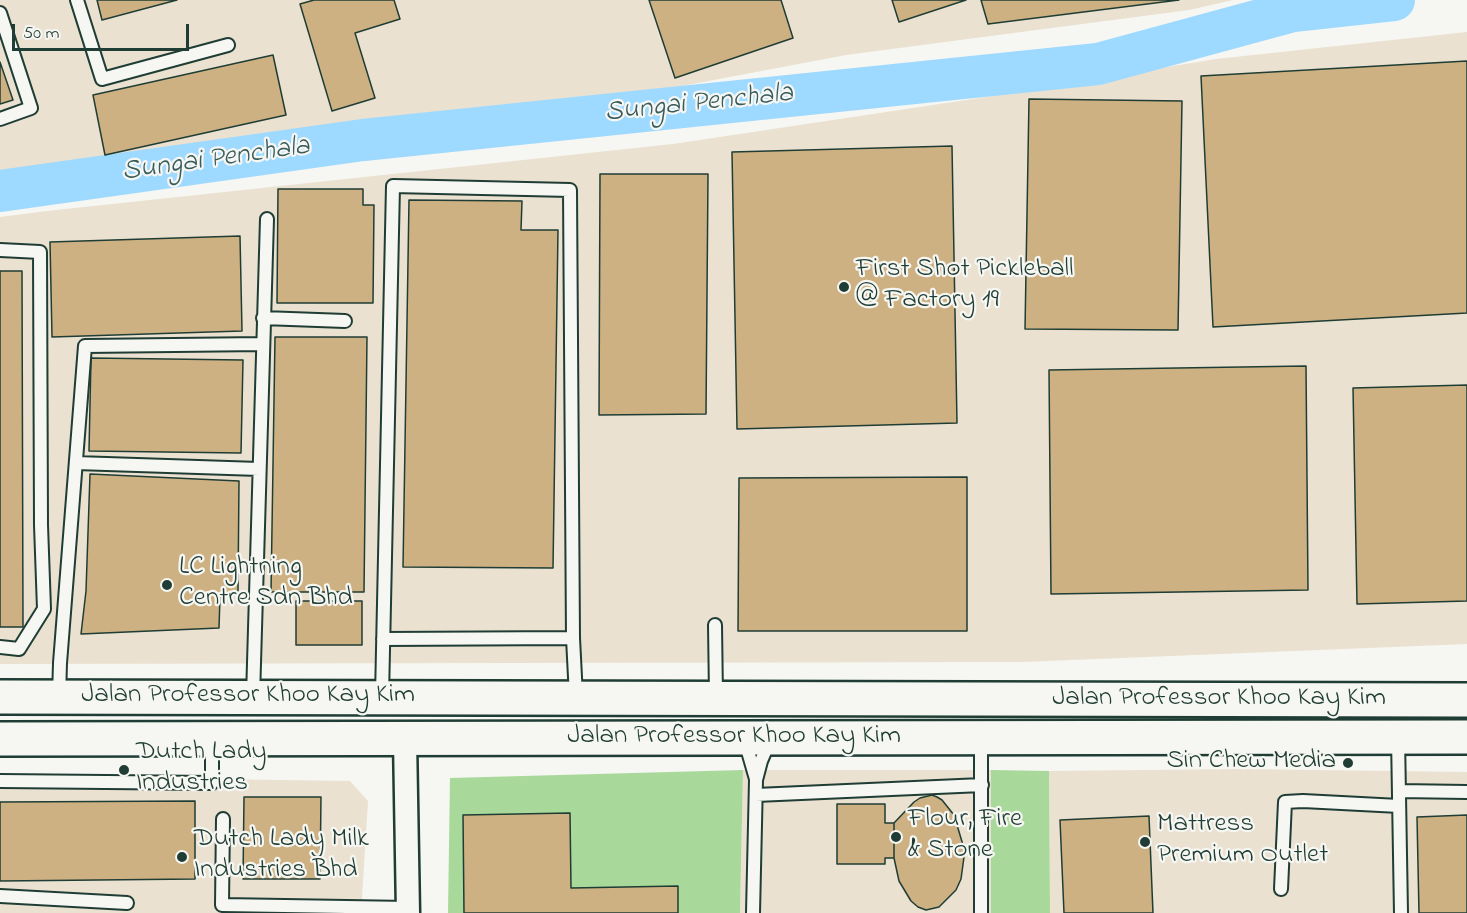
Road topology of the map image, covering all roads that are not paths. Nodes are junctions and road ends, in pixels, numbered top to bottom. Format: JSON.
{"nodes":[{"id":1,"x":77,"y":0,"type":"edge"},
{"id":2,"x":0,"y":13,"type":"edge"},
{"id":3,"x":228,"y":45,"type":"dead end"},
{"id":4,"x":0,"y":119,"type":"edge"},
{"id":5,"x":267,"y":219,"type":"dead end"},
{"id":6,"x":0,"y":250,"type":"edge"},
{"id":7,"x":263,"y":318,"type":"junction"},
{"id":8,"x":345,"y":321,"type":"dead end"},
{"id":9,"x":263,"y":344,"type":"junction"},
{"id":10,"x":76,"y":463,"type":"junction"},
{"id":11,"x":259,"y":468,"type":"junction"},
{"id":12,"x":715,"y":626,"type":"dead end"},
{"id":13,"x":573,"y":638,"type":"junction"},
{"id":14,"x":383,"y":639,"type":"junction"},
{"id":15,"x":0,"y":647,"type":"edge"},
{"id":16,"x":0,"y":697,"type":"edge"},
{"id":17,"x":59,"y":697,"type":"junction"},
{"id":18,"x":253,"y":697,"type":"junction"},
{"id":19,"x":382,"y":697,"type":"junction"},
{"id":20,"x":576,"y":698,"type":"junction"},
{"id":21,"x":716,"y":698,"type":"junction"},
{"id":22,"x":1467,"y":700,"type":"edge"},
{"id":23,"x":1398,"y":736,"type":"junction"},
{"id":24,"x":1467,"y":737,"type":"edge"},
{"id":25,"x":405,"y":738,"type":"junction"},
{"id":26,"x":757,"y":738,"type":"junction"},
{"id":27,"x":981,"y":738,"type":"junction"},
{"id":28,"x":0,"y":739,"type":"edge"},
{"id":29,"x":212,"y":739,"type":"junction"},
{"id":30,"x":756,"y":780,"type":"junction"},
{"id":31,"x":0,"y":781,"type":"edge"},
{"id":32,"x":982,"y":784,"type":"junction"},
{"id":33,"x":1399,"y":791,"type":"junction"},
{"id":34,"x":1467,"y":792,"type":"edge"},
{"id":35,"x":756,"y":795,"type":"junction"},
{"id":36,"x":1399,"y":806,"type":"junction"},
{"id":37,"x":222,"y":819,"type":"dead end"},
{"id":38,"x":1281,"y":889,"type":"dead end"},
{"id":39,"x":0,"y":896,"type":"edge"},
{"id":40,"x":127,"y":903,"type":"dead end"},
{"id":41,"x":288,"y":909,"type":"edge"},
{"id":42,"x":408,"y":911,"type":"edge"},
{"id":43,"x":753,"y":913,"type":"edge"},
{"id":44,"x":981,"y":913,"type":"edge"},
{"id":45,"x":1401,"y":913,"type":"edge"}],
"edges":[{"from":1,"to":3,"type":"lane"},
{"from":2,"to":4,"type":"lane"},
{"from":5,"to":7,"type":"lane"},
{"from":6,"to":15,"type":"lane"},
{"from":7,"to":8,"type":"lane"},
{"from":7,"to":9,"type":"lane"},
{"from":9,"to":10,"type":"lane"},
{"from":9,"to":11,"type":"lane"},
{"from":10,"to":11,"type":"lane"},
{"from":10,"to":17,"type":"lane"},
{"from":11,"to":18,"type":"lane"},
{"from":12,"to":21,"type":"lane"},
{"from":13,"to":14,"type":"lane"},
{"from":13,"to":14,"type":"lane"},
{"from":13,"to":20,"type":"lane"},
{"from":14,"to":19,"type":"lane"},
{"from":16,"to":17,"type":"main road","name":"Jalan Professor Khoo Kay Kim"},
{"from":17,"to":18,"type":"main road","name":"Jalan Professor Khoo Kay Kim"},
{"from":18,"to":19,"type":"main road","name":"Jalan Professor Khoo Kay Kim"},
{"from":19,"to":20,"type":"main road","name":"Jalan Professor Khoo Kay Kim"},
{"from":20,"to":21,"type":"main road","name":"Jalan Professor Khoo Kay Kim"},
{"from":21,"to":22,"type":"main road","name":"Jalan Professor Khoo Kay Kim"},
{"from":23,"to":24,"type":"main road","name":"Jalan Professor Khoo Kay Kim"},
{"from":23,"to":27,"type":"main road","name":"Jalan Professor Khoo Kay Kim"},
{"from":23,"to":33,"type":"lane"},
{"from":25,"to":26,"type":"main road","name":"Jalan Professor Khoo Kay Kim"},
{"from":25,"to":29,"type":"main road","name":"Jalan Professor Khoo Kay Kim"},
{"from":25,"to":42,"type":"street"},
{"from":26,"to":27,"type":"main road","name":"Jalan Professor Khoo Kay Kim"},
{"from":26,"to":30,"type":"lane"},
{"from":26,"to":30,"type":"lane"},
{"from":27,"to":32,"type":"lane"},
{"from":28,"to":29,"type":"main road","name":"Jalan Professor Khoo Kay Kim"},
{"from":29,"to":31,"type":"lane"},
{"from":30,"to":35,"type":"lane"},
{"from":32,"to":35,"type":"lane"},
{"from":32,"to":44,"type":"lane"},
{"from":33,"to":34,"type":"lane"},
{"from":33,"to":36,"type":"lane"},
{"from":35,"to":43,"type":"lane"},
{"from":36,"to":38,"type":"lane"},
{"from":36,"to":45,"type":"lane"},
{"from":37,"to":41,"type":"lane"},
{"from":39,"to":40,"type":"lane"},
{"from":41,"to":42,"type":"lane"}]}
